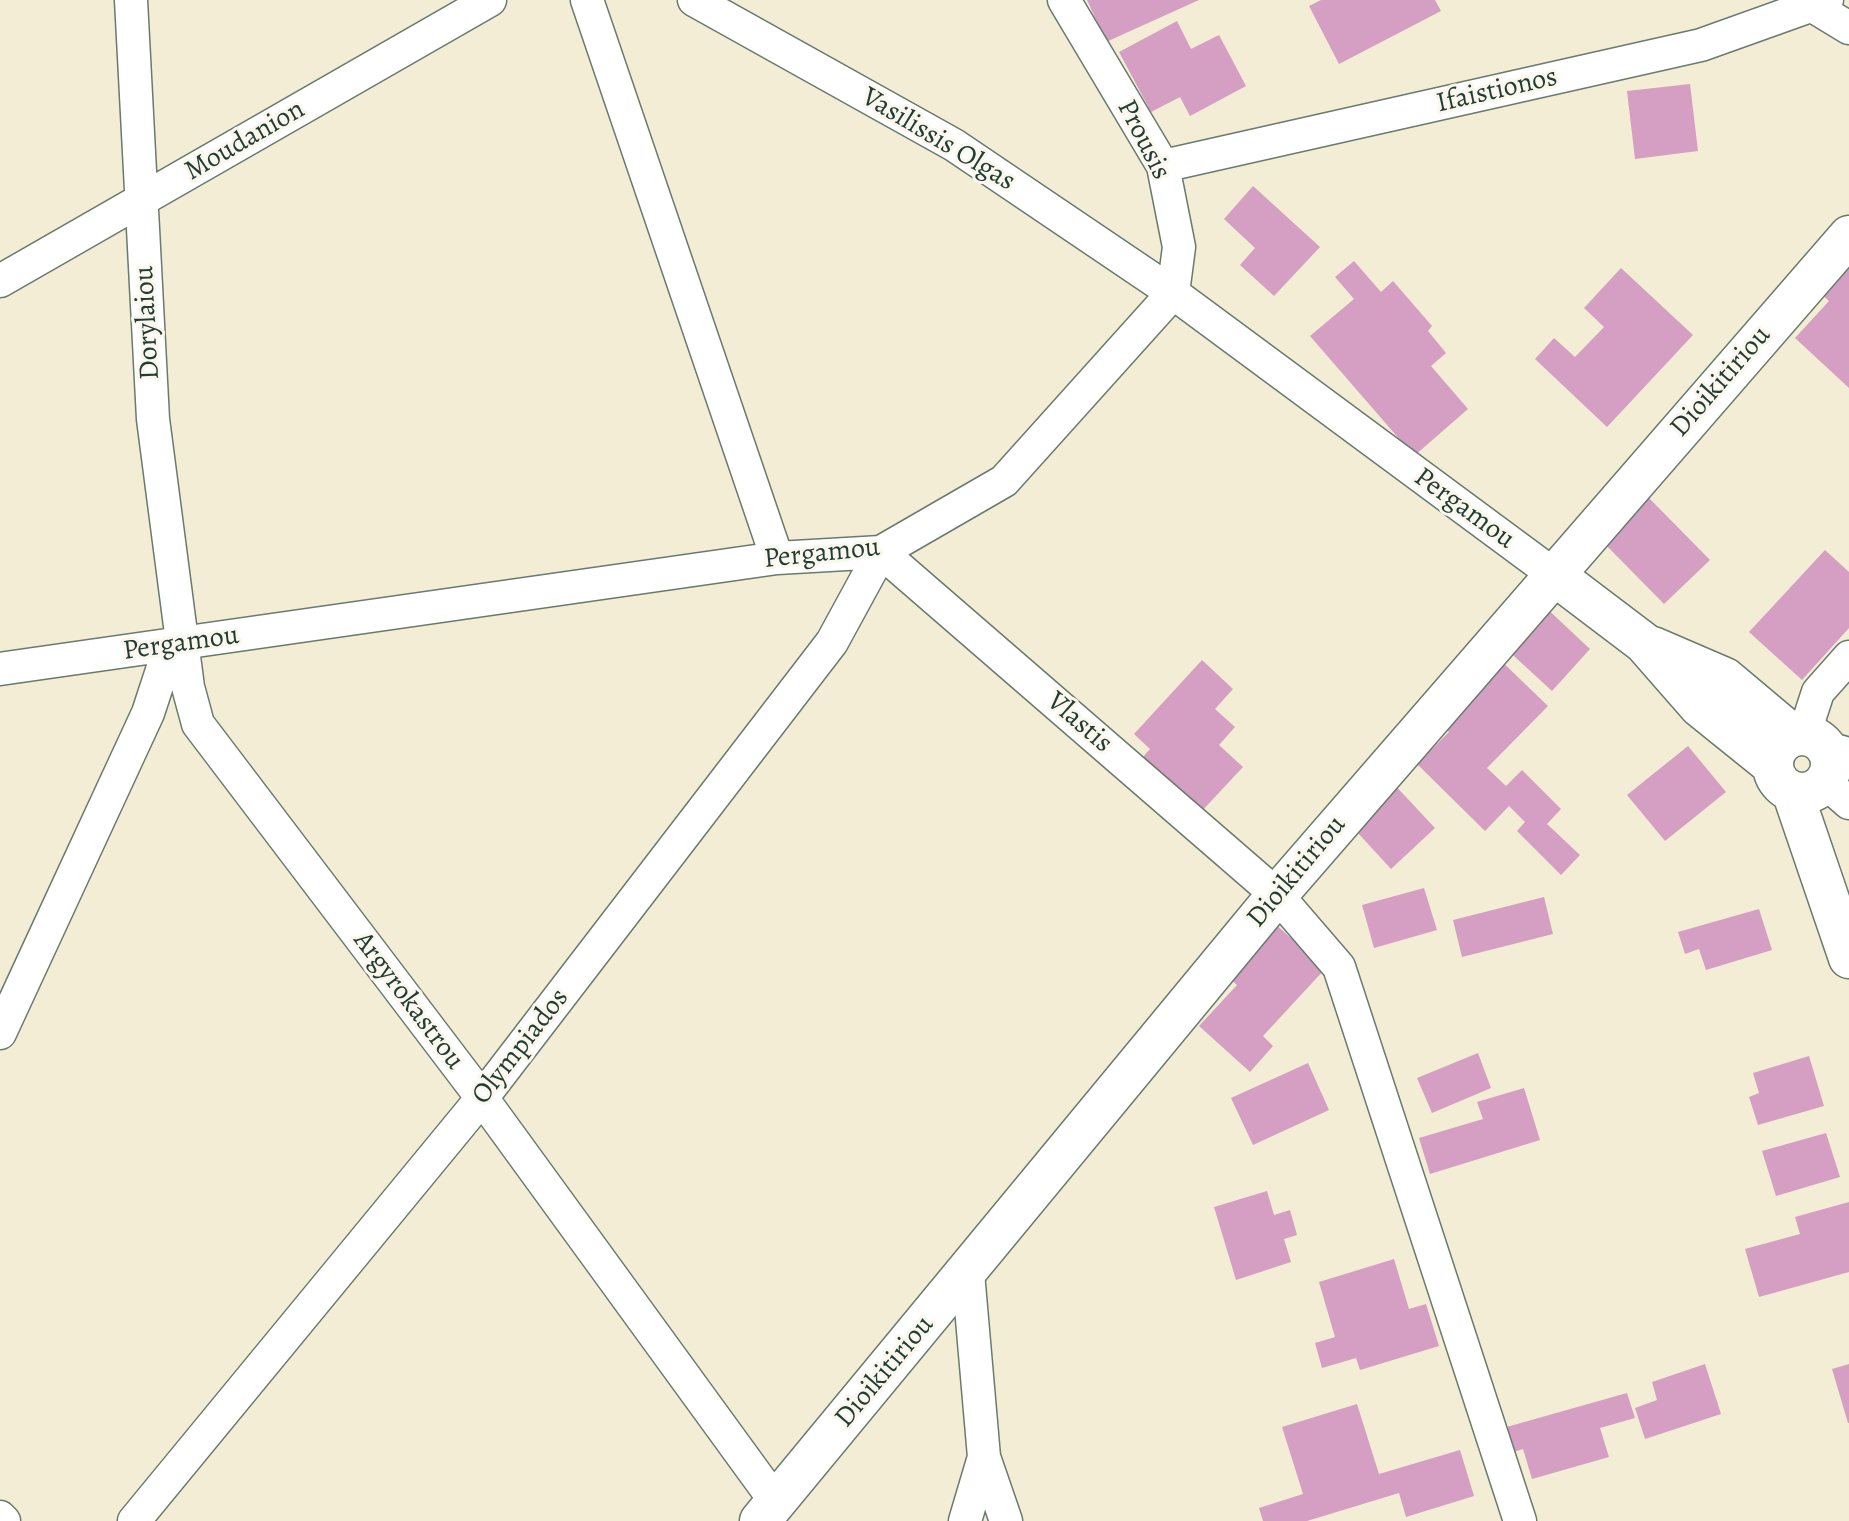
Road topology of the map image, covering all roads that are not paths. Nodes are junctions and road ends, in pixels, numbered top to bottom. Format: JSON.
{"nodes":[{"id":1,"x":131,"y":0,"type":"edge"},
{"id":2,"x":490,"y":0,"type":"edge"},
{"id":3,"x":587,"y":0,"type":"edge"},
{"id":4,"x":1064,"y":0,"type":"edge"},
{"id":5,"x":712,"y":2,"type":"edge"},
{"id":6,"x":1813,"y":2,"type":"edge"},
{"id":7,"x":1849,"y":28,"type":"edge"},
{"id":8,"x":1163,"y":166,"type":"junction"},
{"id":9,"x":141,"y":201,"type":"junction"},
{"id":10,"x":1849,"y":236,"type":"edge"},
{"id":11,"x":0,"y":281,"type":"edge"},
{"id":12,"x":1173,"y":293,"type":"junction"},
{"id":13,"x":881,"y":552,"type":"junction"},
{"id":14,"x":777,"y":558,"type":"junction"},
{"id":15,"x":1553,"y":574,"type":"junction"},
{"id":16,"x":176,"y":645,"type":"junction"},
{"id":17,"x":1849,"y":657,"type":"edge"},
{"id":18,"x":0,"y":669,"type":"edge"},
{"id":19,"x":1814,"y":764,"type":"edge"},
{"id":20,"x":1277,"y":895,"type":"junction"},
{"id":21,"x":1849,"y":958,"type":"edge"},
{"id":22,"x":0,"y":1033,"type":"edge"},
{"id":23,"x":482,"y":1098,"type":"junction"},
{"id":24,"x":968,"y":1273,"type":"junction"},
{"id":25,"x":984,"y":1457,"type":"junction"},
{"id":26,"x":768,"y":1511,"type":"edge"},
{"id":27,"x":134,"y":1521,"type":"edge"},
{"id":28,"x":965,"y":1521,"type":"edge"},
{"id":29,"x":1006,"y":1521,"type":"edge"},
{"id":30,"x":1520,"y":1521,"type":"edge"}],
"edges":[{"from":1,"to":9,"type":"street","name":"Dorylaiou"},
{"from":2,"to":9,"type":"street","name":"Moudanion"},
{"from":3,"to":14,"type":"street"},
{"from":4,"to":8,"type":"street","name":"Prousis"},
{"from":5,"to":12,"type":"street","name":"Vasilissis Olgas"},
{"from":6,"to":7,"type":"street"},
{"from":6,"to":8,"type":"street","name":"Ifaistionos"},
{"from":8,"to":12,"type":"street","name":"Prousis"},
{"from":9,"to":11,"type":"street","name":"Moudanion"},
{"from":9,"to":16,"type":"street","name":"Dorylaiou"},
{"from":10,"to":15,"type":"street","name":"Dioikitiriou"},
{"from":12,"to":13,"type":"street","name":"Pergamou"},
{"from":12,"to":15,"type":"street","name":"Pergamou"},
{"from":13,"to":14,"type":"street","name":"Pergamou"},
{"from":13,"to":20,"type":"street","name":"Vlastis"},
{"from":13,"to":23,"type":"street","name":"Olympiados"},
{"from":14,"to":16,"type":"street","name":"Pergamou"},
{"from":15,"to":19,"type":"street"},
{"from":15,"to":20,"type":"street","name":"Dioikitiriou"},
{"from":16,"to":18,"type":"street","name":"Pergamou"},
{"from":16,"to":22,"type":"street"},
{"from":16,"to":23,"type":"street","name":"Argyrokastrou"},
{"from":17,"to":19,"type":"street"},
{"from":19,"to":21,"type":"street"},
{"from":20,"to":24,"type":"street","name":"Dioikitiriou"},
{"from":20,"to":30,"type":"street","name":"Vlastis"},
{"from":23,"to":26,"type":"street","name":"Argyrokastrou"},
{"from":23,"to":27,"type":"street","name":"Olympiados"},
{"from":24,"to":25,"type":"street"},
{"from":24,"to":26,"type":"street","name":"Dioikitiriou"},
{"from":25,"to":28,"type":"street"},
{"from":25,"to":29,"type":"street"}]}
